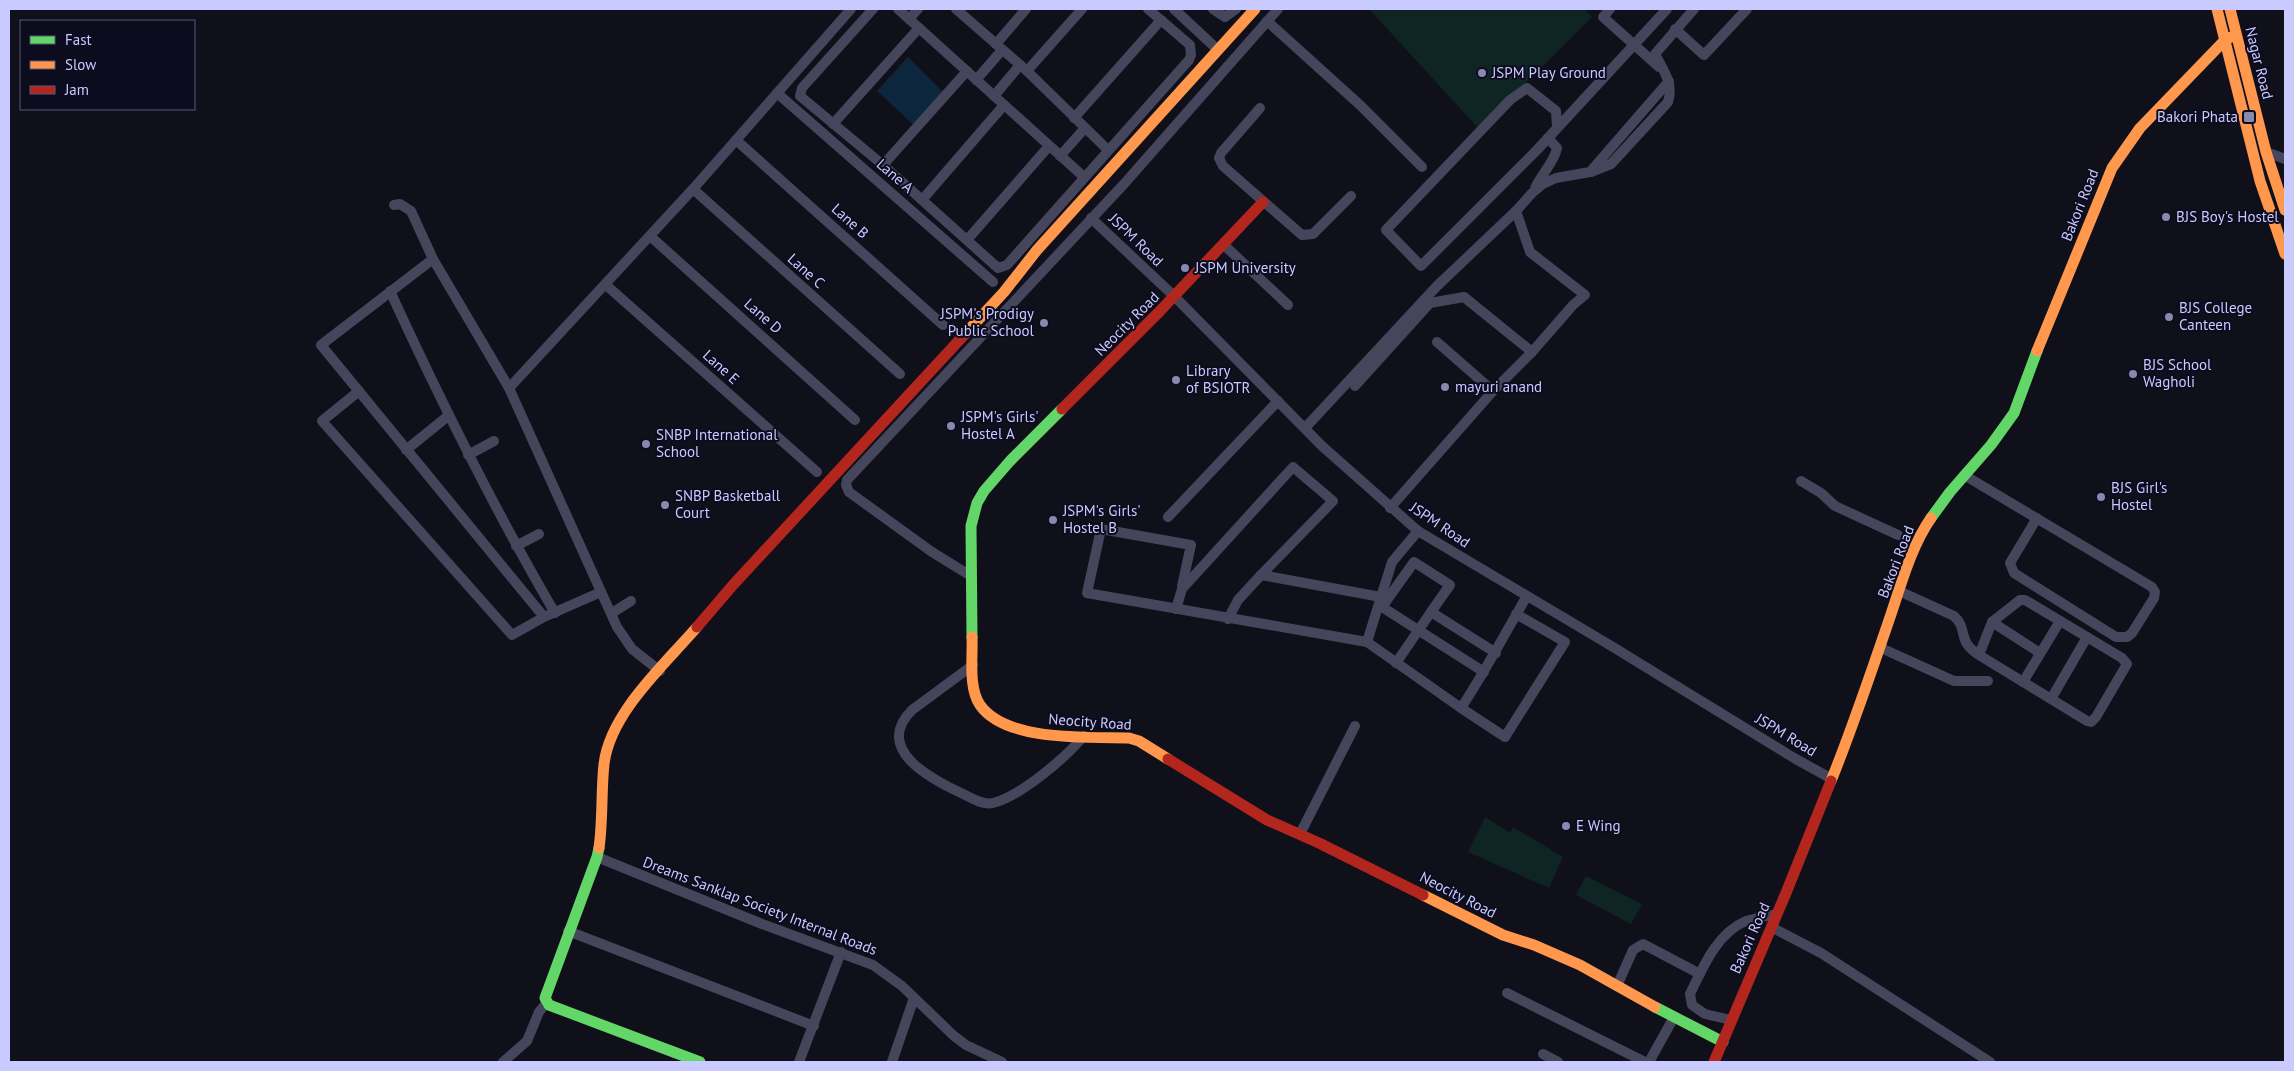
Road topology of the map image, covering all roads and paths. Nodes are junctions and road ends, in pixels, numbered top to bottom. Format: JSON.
{"nodes":[{"id":1,"x":850,"y":9,"type":"edge"},
{"id":2,"x":873,"y":9,"type":"edge"},
{"id":3,"x":898,"y":9,"type":"edge"},
{"id":4,"x":918,"y":9,"type":"edge"},
{"id":5,"x":956,"y":9,"type":"edge"},
{"id":6,"x":1026,"y":9,"type":"edge"},
{"id":7,"x":1082,"y":9,"type":"edge"},
{"id":8,"x":1148,"y":9,"type":"edge"},
{"id":9,"x":1174,"y":9,"type":"edge"},
{"id":10,"x":1213,"y":9,"type":"edge"},
{"id":11,"x":1236,"y":9,"type":"edge"},
{"id":12,"x":1255,"y":9,"type":"edge"},
{"id":13,"x":1278,"y":9,"type":"edge"},
{"id":14,"x":1610,"y":9,"type":"edge"},
{"id":15,"x":1667,"y":9,"type":"edge"},
{"id":16,"x":1694,"y":9,"type":"edge"},
{"id":17,"x":1746,"y":9,"type":"edge"},
{"id":18,"x":2217,"y":9,"type":"edge"},
{"id":19,"x":2230,"y":9,"type":"edge"},
{"id":20,"x":909,"y":19,"type":"junction"},
{"id":21,"x":1161,"y":20,"type":"junction"},
{"id":22,"x":1267,"y":21,"type":"junction"},
{"id":23,"x":919,"y":28,"type":"junction"},
{"id":24,"x":1675,"y":30,"type":"junction"},
{"id":25,"x":2236,"y":35,"type":"junction"},
{"id":26,"x":2225,"y":40,"type":"junction"},
{"id":27,"x":1634,"y":46,"type":"junction"},
{"id":28,"x":999,"y":47,"type":"junction"},
{"id":29,"x":1218,"y":50,"type":"junction"},
{"id":30,"x":1023,"y":68,"type":"junction"},
{"id":31,"x":967,"y":71,"type":"junction"},
{"id":32,"x":1664,"y":71,"type":"junction"},
{"id":33,"x":976,"y":80,"type":"junction"},
{"id":34,"x":777,"y":93,"type":"junction"},
{"id":35,"x":994,"y":96,"type":"junction"},
{"id":36,"x":1004,"y":106,"type":"junction"},
{"id":37,"x":1260,"y":108,"type":"dead end"},
{"id":38,"x":1074,"y":118,"type":"junction"},
{"id":39,"x":833,"y":124,"type":"junction"},
{"id":40,"x":1557,"y":127,"type":"junction"},
{"id":41,"x":1085,"y":128,"type":"junction"},
{"id":42,"x":1548,"y":138,"type":"junction"},
{"id":43,"x":736,"y":140,"type":"junction"},
{"id":44,"x":1049,"y":146,"type":"junction"},
{"id":45,"x":1108,"y":150,"type":"junction"},
{"id":46,"x":2266,"y":152,"type":"junction"},
{"id":47,"x":1060,"y":156,"type":"junction"},
{"id":48,"x":2285,"y":159,"type":"edge"},
{"id":49,"x":1097,"y":162,"type":"junction"},
{"id":50,"x":883,"y":165,"type":"junction"},
{"id":51,"x":1422,"y":166,"type":"dead end"},
{"id":52,"x":1108,"y":173,"type":"junction"},
{"id":53,"x":1084,"y":177,"type":"junction"},
{"id":54,"x":693,"y":190,"type":"junction"},
{"id":55,"x":1532,"y":193,"type":"junction"},
{"id":56,"x":1351,"y":196,"type":"dead end"},
{"id":57,"x":922,"y":200,"type":"junction"},
{"id":58,"x":1263,"y":202,"type":"junction"},
{"id":59,"x":394,"y":205,"type":"dead end"},
{"id":60,"x":2285,"y":210,"type":"edge"},
{"id":61,"x":1516,"y":211,"type":"junction"},
{"id":62,"x":1092,"y":218,"type":"junction"},
{"id":63,"x":650,"y":236,"type":"junction"},
{"id":64,"x":967,"y":240,"type":"junction"},
{"id":65,"x":1224,"y":245,"type":"junction"},
{"id":66,"x":2285,"y":254,"type":"edge"},
{"id":67,"x":434,"y":260,"type":"junction"},
{"id":68,"x":993,"y":282,"type":"dead end"},
{"id":69,"x":606,"y":285,"type":"junction"},
{"id":70,"x":390,"y":291,"type":"junction"},
{"id":71,"x":1175,"y":297,"type":"junction"},
{"id":72,"x":1288,"y":305,"type":"dead end"},
{"id":73,"x":943,"y":325,"type":"dead end"},
{"id":74,"x":1437,"y":342,"type":"dead end"},
{"id":75,"x":1532,"y":352,"type":"junction"},
{"id":76,"x":900,"y":374,"type":"dead end"},
{"id":77,"x":1355,"y":386,"type":"dead end"},
{"id":78,"x":509,"y":388,"type":"junction"},
{"id":79,"x":359,"y":391,"type":"junction"},
{"id":80,"x":1493,"y":391,"type":"junction"},
{"id":81,"x":1278,"y":401,"type":"junction"},
{"id":82,"x":448,"y":416,"type":"junction"},
{"id":83,"x":855,"y":420,"type":"dead end"},
{"id":84,"x":1305,"y":428,"type":"junction"},
{"id":85,"x":494,"y":441,"type":"dead end"},
{"id":86,"x":406,"y":450,"type":"junction"},
{"id":87,"x":468,"y":455,"type":"junction"},
{"id":88,"x":817,"y":472,"type":"dead end"},
{"id":89,"x":1964,"y":475,"type":"junction"},
{"id":90,"x":1801,"y":481,"type":"dead end"},
{"id":91,"x":1390,"y":508,"type":"junction"},
{"id":92,"x":1168,"y":517,"type":"dead end"},
{"id":93,"x":2037,"y":518,"type":"junction"},
{"id":94,"x":1418,"y":531,"type":"junction"},
{"id":95,"x":539,"y":534,"type":"dead end"},
{"id":96,"x":1898,"y":535,"type":"dead end"},
{"id":97,"x":516,"y":546,"type":"junction"},
{"id":98,"x":1261,"y":575,"type":"junction"},
{"id":99,"x":971,"y":576,"type":"junction"},
{"id":100,"x":1182,"y":589,"type":"junction"},
{"id":101,"x":1899,"y":591,"type":"junction"},
{"id":102,"x":601,"y":592,"type":"junction"},
{"id":103,"x":1528,"y":596,"type":"junction"},
{"id":104,"x":631,"y":601,"type":"dead end"},
{"id":105,"x":1380,"y":603,"type":"junction"},
{"id":106,"x":1176,"y":608,"type":"junction"},
{"id":107,"x":1431,"y":612,"type":"junction"},
{"id":108,"x":556,"y":613,"type":"junction"},
{"id":109,"x":612,"y":613,"type":"junction"},
{"id":110,"x":1516,"y":614,"type":"junction"},
{"id":111,"x":544,"y":617,"type":"junction"},
{"id":112,"x":1228,"y":619,"type":"junction"},
{"id":113,"x":2060,"y":621,"type":"junction"},
{"id":114,"x":1992,"y":622,"type":"junction"},
{"id":115,"x":1418,"y":630,"type":"junction"},
{"id":116,"x":2087,"y":637,"type":"junction"},
{"id":117,"x":1367,"y":642,"type":"junction"},
{"id":118,"x":1881,"y":648,"type":"junction"},
{"id":119,"x":1496,"y":653,"type":"junction"},
{"id":120,"x":2040,"y":653,"type":"junction"},
{"id":121,"x":1979,"y":656,"type":"junction"},
{"id":122,"x":1396,"y":663,"type":"junction"},
{"id":123,"x":973,"y":665,"type":"junction"},
{"id":124,"x":660,"y":671,"type":"junction"},
{"id":125,"x":1484,"y":672,"type":"junction"},
{"id":126,"x":1988,"y":682,"type":"dead end"},
{"id":127,"x":2023,"y":682,"type":"junction"},
{"id":128,"x":2051,"y":699,"type":"junction"},
{"id":129,"x":1461,"y":708,"type":"junction"},
{"id":130,"x":1355,"y":726,"type":"dead end"},
{"id":131,"x":1084,"y":736,"type":"junction"},
{"id":132,"x":1832,"y":779,"type":"junction"},
{"id":133,"x":1300,"y":834,"type":"junction"},
{"id":134,"x":597,"y":858,"type":"junction"},
{"id":135,"x":1777,"y":914,"type":"junction"},
{"id":136,"x":1771,"y":926,"type":"junction"},
{"id":137,"x":568,"y":931,"type":"junction"},
{"id":138,"x":841,"y":952,"type":"junction"},
{"id":139,"x":1700,"y":974,"type":"junction"},
{"id":140,"x":1617,"y":986,"type":"junction"},
{"id":141,"x":1507,"y":993,"type":"dead end"},
{"id":142,"x":914,"y":998,"type":"junction"},
{"id":143,"x":547,"y":1002,"type":"junction"},
{"id":144,"x":1674,"y":1017,"type":"junction"},
{"id":145,"x":1731,"y":1020,"type":"junction"},
{"id":146,"x":814,"y":1026,"type":"junction"},
{"id":147,"x":1723,"y":1042,"type":"junction"},
{"id":148,"x":1543,"y":1054,"type":"dead end"},
{"id":149,"x":503,"y":1062,"type":"edge"},
{"id":150,"x":700,"y":1062,"type":"edge"},
{"id":151,"x":799,"y":1062,"type":"edge"},
{"id":152,"x":892,"y":1062,"type":"edge"},
{"id":153,"x":1002,"y":1062,"type":"edge"},
{"id":154,"x":1558,"y":1062,"type":"edge"},
{"id":155,"x":1647,"y":1062,"type":"edge"},
{"id":156,"x":1714,"y":1062,"type":"edge"},
{"id":157,"x":1990,"y":1062,"type":"edge"}],
"edges":[{"from":1,"to":34,"type":"street"},
{"from":2,"to":39,"type":"street"},
{"from":3,"to":20,"type":"street"},
{"from":4,"to":20,"type":"street"},
{"from":5,"to":28,"type":"street"},
{"from":6,"to":28,"type":"street"},
{"from":7,"to":30,"type":"street"},
{"from":8,"to":21,"type":"street"},
{"from":9,"to":29,"type":"street"},
{"from":10,"to":11,"type":"street"},
{"from":12,"to":29,"type":"main road"},
{"from":13,"to":22,"type":"street"},
{"from":14,"to":27,"type":"street"},
{"from":15,"to":27,"type":"street"},
{"from":16,"to":24,"type":"street"},
{"from":17,"to":24,"type":"street"},
{"from":18,"to":26,"type":"main road","name":"Nagar Road"},
{"from":19,"to":25,"type":"main road","name":"Nagar Road"},
{"from":20,"to":23,"type":"street"},
{"from":21,"to":38,"type":"street"},
{"from":21,"to":45,"type":"street"},
{"from":22,"to":51,"type":"street"},
{"from":22,"to":62,"type":"street"},
{"from":23,"to":31,"type":"street"},
{"from":23,"to":39,"type":"street"},
{"from":24,"to":32,"type":"street"},
{"from":25,"to":26,"type":"main road"},
{"from":25,"to":46,"type":"main road","name":"Nagar Road"},
{"from":26,"to":66,"type":"main road","name":"Nagar Road"},
{"from":26,"to":89,"type":"main road","name":"Bakori Road"},
{"from":27,"to":32,"type":"street"},
{"from":27,"to":40,"type":"street"},
{"from":28,"to":30,"type":"street"},
{"from":28,"to":33,"type":"street"},
{"from":29,"to":52,"type":"main road"},
{"from":30,"to":35,"type":"street"},
{"from":30,"to":38,"type":"street"},
{"from":31,"to":33,"type":"street"},
{"from":31,"to":50,"type":"street"},
{"from":32,"to":55,"type":"street"},
{"from":33,"to":35,"type":"street"},
{"from":34,"to":43,"type":"street"},
{"from":34,"to":68,"type":"street","name":"Lane A"},
{"from":35,"to":36,"type":"street"},
{"from":36,"to":44,"type":"street"},
{"from":36,"to":57,"type":"street"},
{"from":37,"to":58,"type":"street"},
{"from":38,"to":41,"type":"street"},
{"from":39,"to":50,"type":"street"},
{"from":40,"to":42,"type":"street"},
{"from":40,"to":42,"type":"street"},
{"from":41,"to":45,"type":"street"},
{"from":41,"to":47,"type":"street"},
{"from":42,"to":55,"type":"street"},
{"from":43,"to":54,"type":"street"},
{"from":43,"to":73,"type":"street","name":"Lane B"},
{"from":44,"to":47,"type":"street"},
{"from":44,"to":64,"type":"street"},
{"from":45,"to":49,"type":"street"},
{"from":46,"to":48,"type":"street"},
{"from":46,"to":60,"type":"main road","name":"Nagar Road"},
{"from":47,"to":53,"type":"street"},
{"from":49,"to":52,"type":"street"},
{"from":49,"to":53,"type":"street"},
{"from":50,"to":57,"type":"street"},
{"from":52,"to":124,"type":"main road"},
{"from":53,"to":64,"type":"street"},
{"from":54,"to":63,"type":"street"},
{"from":54,"to":76,"type":"street","name":"Lane C"},
{"from":55,"to":61,"type":"street"},
{"from":56,"to":58,"type":"street"},
{"from":57,"to":64,"type":"street"},
{"from":58,"to":65,"type":"main road","name":"Neocity Road"},
{"from":59,"to":67,"type":"street"},
{"from":61,"to":75,"type":"street"},
{"from":61,"to":84,"type":"street"},
{"from":62,"to":71,"type":"street","name":"JSPM Road"},
{"from":62,"to":99,"type":"street"},
{"from":63,"to":69,"type":"street"},
{"from":63,"to":83,"type":"street","name":"Lane D"},
{"from":65,"to":71,"type":"main road","name":"Neocity Road"},
{"from":65,"to":72,"type":"street"},
{"from":67,"to":70,"type":"street"},
{"from":67,"to":78,"type":"street"},
{"from":69,"to":78,"type":"street"},
{"from":69,"to":88,"type":"street","name":"Lane E"},
{"from":70,"to":79,"type":"street"},
{"from":70,"to":82,"type":"street"},
{"from":71,"to":81,"type":"street","name":"JSPM Road"},
{"from":71,"to":99,"type":"main road","name":"Neocity Road"},
{"from":74,"to":80,"type":"street"},
{"from":75,"to":77,"type":"street"},
{"from":75,"to":80,"type":"street"},
{"from":78,"to":102,"type":"street"},
{"from":79,"to":86,"type":"street"},
{"from":79,"to":111,"type":"street"},
{"from":80,"to":91,"type":"street"},
{"from":81,"to":84,"type":"street","name":"JSPM Road"},
{"from":81,"to":92,"type":"street"},
{"from":82,"to":86,"type":"street"},
{"from":82,"to":87,"type":"street"},
{"from":84,"to":91,"type":"street","name":"JSPM Road"},
{"from":85,"to":87,"type":"street"},
{"from":86,"to":111,"type":"street"},
{"from":87,"to":97,"type":"street"},
{"from":89,"to":93,"type":"street"},
{"from":89,"to":101,"type":"main road","name":"Bakori Road"},
{"from":90,"to":96,"type":"street"},
{"from":91,"to":94,"type":"street","name":"JSPM Road"},
{"from":93,"to":93,"type":"street"},
{"from":94,"to":103,"type":"street","name":"JSPM Road"},
{"from":94,"to":105,"type":"street"},
{"from":95,"to":97,"type":"street"},
{"from":97,"to":108,"type":"street"},
{"from":98,"to":100,"type":"street"},
{"from":98,"to":105,"type":"street"},
{"from":98,"to":112,"type":"street"},
{"from":99,"to":123,"type":"main road","name":"Neocity Road"},
{"from":100,"to":106,"type":"street"},
{"from":100,"to":106,"type":"street"},
{"from":101,"to":118,"type":"main road","name":"Bakori Road"},
{"from":101,"to":121,"type":"street"},
{"from":102,"to":108,"type":"street"},
{"from":102,"to":109,"type":"street"},
{"from":103,"to":110,"type":"street"},
{"from":103,"to":132,"type":"street","name":"JSPM Road"},
{"from":104,"to":109,"type":"street"},
{"from":105,"to":107,"type":"street"},
{"from":105,"to":115,"type":"street"},
{"from":105,"to":117,"type":"street"},
{"from":106,"to":112,"type":"street"},
{"from":107,"to":115,"type":"street"},
{"from":107,"to":119,"type":"street"},
{"from":108,"to":111,"type":"street"},
{"from":109,"to":124,"type":"street"},
{"from":110,"to":119,"type":"street"},
{"from":110,"to":129,"type":"street"},
{"from":112,"to":117,"type":"street"},
{"from":113,"to":114,"type":"street"},
{"from":113,"to":116,"type":"street"},
{"from":113,"to":120,"type":"street"},
{"from":114,"to":120,"type":"street"},
{"from":114,"to":121,"type":"street"},
{"from":115,"to":122,"type":"street"},
{"from":115,"to":125,"type":"street"},
{"from":116,"to":128,"type":"street"},
{"from":116,"to":128,"type":"street"},
{"from":117,"to":122,"type":"street"},
{"from":118,"to":126,"type":"street"},
{"from":118,"to":132,"type":"main road","name":"Bakori Road"},
{"from":119,"to":125,"type":"street"},
{"from":120,"to":127,"type":"street"},
{"from":121,"to":127,"type":"street"},
{"from":122,"to":129,"type":"street"},
{"from":123,"to":131,"type":"main road","name":"Neocity Road"},
{"from":123,"to":131,"type":"street"},
{"from":124,"to":134,"type":"main road"},
{"from":125,"to":129,"type":"street"},
{"from":127,"to":128,"type":"street"},
{"from":130,"to":133,"type":"street"},
{"from":131,"to":133,"type":"main road","name":"Neocity Road"},
{"from":132,"to":135,"type":"main road","name":"Bakori Road"},
{"from":133,"to":140,"type":"main road","name":"Neocity Road"},
{"from":134,"to":137,"type":"main road"},
{"from":134,"to":138,"type":"street","name":"Dreams Sanklap Society Internal Roads"},
{"from":135,"to":136,"type":"main road","name":"Bakori Road"},
{"from":135,"to":139,"type":"street"},
{"from":136,"to":145,"type":"main road","name":"Bakori Road"},
{"from":136,"to":157,"type":"street"},
{"from":137,"to":143,"type":"main road"},
{"from":137,"to":146,"type":"street"},
{"from":138,"to":142,"type":"street","name":"Dreams Sanklap Society Internal Roads"},
{"from":138,"to":146,"type":"street"},
{"from":139,"to":140,"type":"street"},
{"from":139,"to":145,"type":"street"},
{"from":140,"to":144,"type":"main road","name":"Neocity Road"},
{"from":141,"to":155,"type":"street"},
{"from":142,"to":152,"type":"street"},
{"from":142,"to":153,"type":"street","name":"Dreams Sanklap Society Internal Roads"},
{"from":143,"to":149,"type":"street"},
{"from":143,"to":150,"type":"main road"},
{"from":144,"to":147,"type":"main road","name":"Neocity Road"},
{"from":144,"to":155,"type":"street"},
{"from":145,"to":147,"type":"main road","name":"Bakori Road"},
{"from":146,"to":151,"type":"street"},
{"from":147,"to":156,"type":"main road","name":"Bakori Road"},
{"from":148,"to":154,"type":"street"}]}
